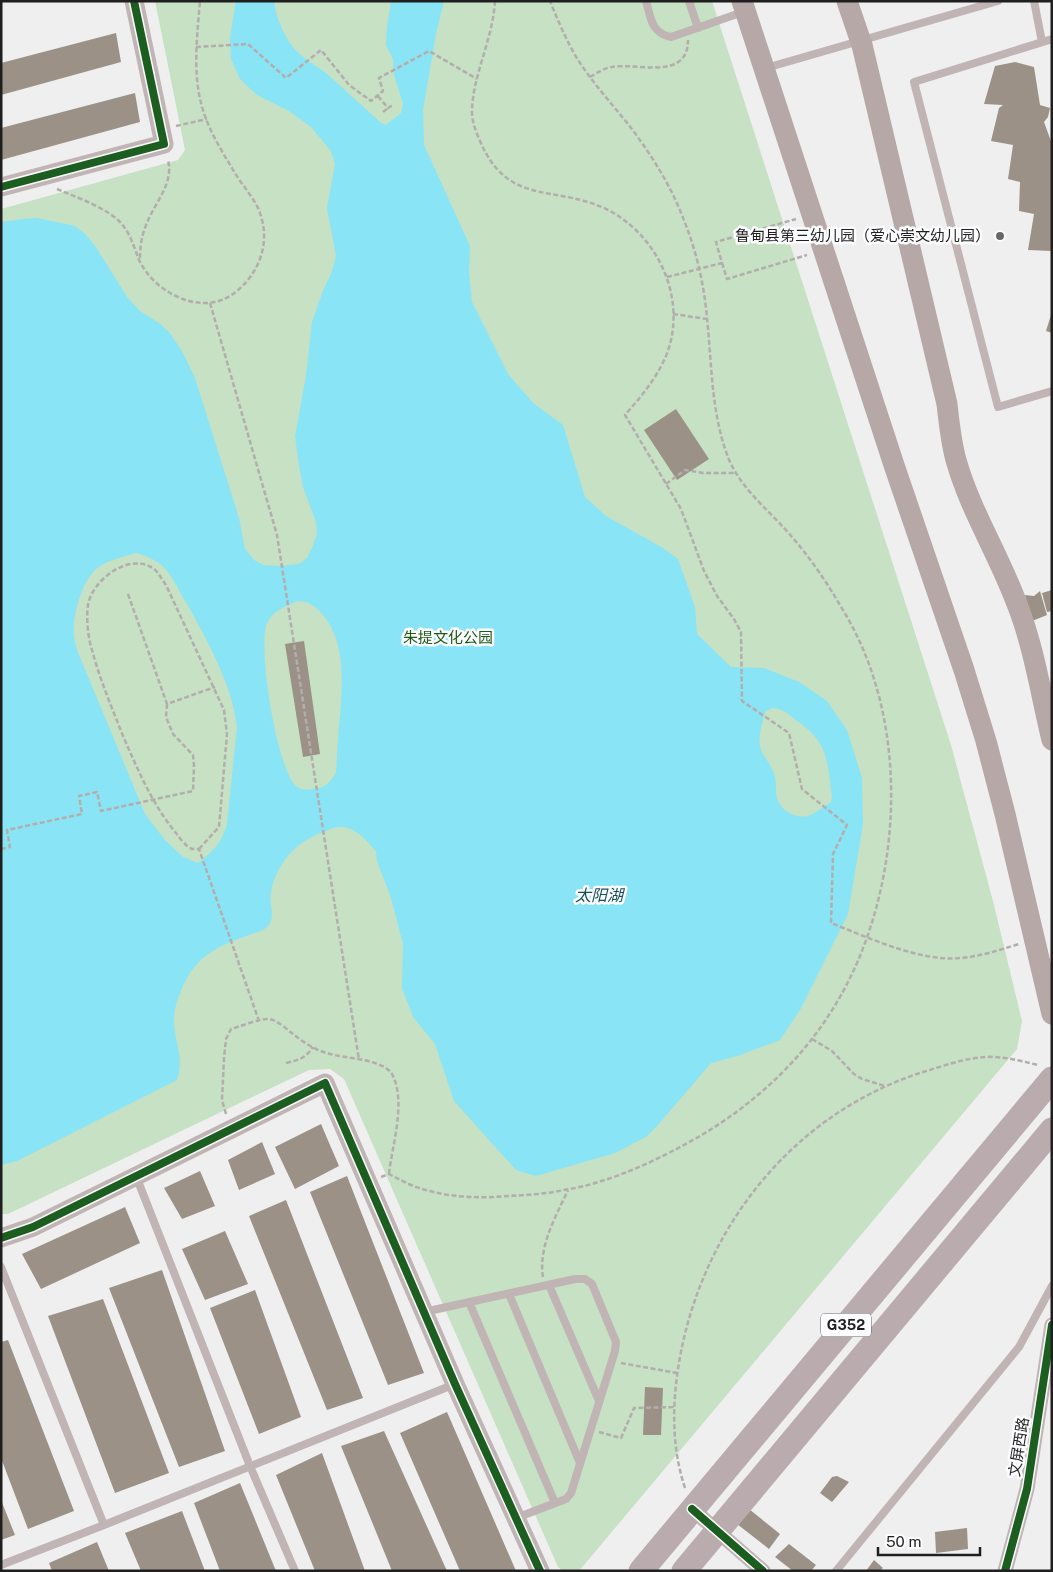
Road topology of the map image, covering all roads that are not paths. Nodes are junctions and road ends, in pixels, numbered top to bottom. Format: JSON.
{"nodes":[{"id":1,"x":134,"y":1,"type":"edge"},
{"id":2,"x":646,"y":1,"type":"edge"},
{"id":3,"x":689,"y":1,"type":"edge"},
{"id":4,"x":847,"y":1,"type":"edge"},
{"id":5,"x":998,"y":1,"type":"edge"},
{"id":6,"x":1034,"y":1,"type":"edge"},
{"id":7,"x":744,"y":6,"type":"edge"},
{"id":8,"x":698,"y":28,"type":"junction"},
{"id":9,"x":1052,"y":39,"type":"edge"},
{"id":10,"x":861,"y":41,"type":"junction"},
{"id":11,"x":1042,"y":42,"type":"junction"},
{"id":12,"x":764,"y":69,"type":"junction"},
{"id":13,"x":1,"y":188,"type":"edge"},
{"id":14,"x":1052,"y":391,"type":"edge"},
{"id":15,"x":1052,"y":740,"type":"edge"},
{"id":16,"x":1052,"y":1014,"type":"edge"},
{"id":17,"x":1048,"y":1072,"type":"edge"},
{"id":18,"x":1052,"y":1130,"type":"edge"},
{"id":19,"x":136,"y":1176,"type":"junction"},
{"id":20,"x":1,"y":1238,"type":"edge"},
{"id":21,"x":1,"y":1267,"type":"edge"},
{"id":22,"x":547,"y":1285,"type":"junction"},
{"id":23,"x":1052,"y":1286,"type":"edge"},
{"id":24,"x":509,"y":1294,"type":"junction"},
{"id":25,"x":469,"y":1302,"type":"junction"},
{"id":26,"x":424,"y":1312,"type":"junction"},
{"id":27,"x":1052,"y":1325,"type":"edge"},
{"id":28,"x":454,"y":1384,"type":"junction"},
{"id":29,"x":599,"y":1401,"type":"junction"},
{"id":30,"x":580,"y":1463,"type":"junction"},
{"id":31,"x":250,"y":1466,"type":"junction"},
{"id":32,"x":555,"y":1503,"type":"junction"},
{"id":33,"x":692,"y":1509,"type":"junction"},
{"id":34,"x":516,"y":1518,"type":"junction"},
{"id":35,"x":104,"y":1525,"type":"junction"},
{"id":36,"x":717,"y":1531,"type":"junction"},
{"id":37,"x":1,"y":1565,"type":"edge"},
{"id":38,"x":295,"y":1571,"type":"edge"},
{"id":39,"x":540,"y":1571,"type":"edge"},
{"id":40,"x":641,"y":1571,"type":"edge"},
{"id":41,"x":684,"y":1571,"type":"edge"},
{"id":42,"x":763,"y":1571,"type":"edge"},
{"id":43,"x":836,"y":1571,"type":"edge"},
{"id":44,"x":1005,"y":1571,"type":"edge"}],
"edges":[{"from":1,"to":13,"type":"street"},
{"from":2,"to":8,"type":"lane"},
{"from":3,"to":8,"type":"lane"},
{"from":4,"to":10,"type":"main road"},
{"from":5,"to":10,"type":"lane"},
{"from":6,"to":11,"type":"lane"},
{"from":7,"to":8,"type":"lane"},
{"from":7,"to":12,"type":"main road"},
{"from":9,"to":11,"type":"lane"},
{"from":10,"to":12,"type":"lane"},
{"from":10,"to":15,"type":"main road"},
{"from":11,"to":14,"type":"lane"},
{"from":12,"to":16,"type":"main road"},
{"from":17,"to":33,"type":"highway","number":"G352"},
{"from":18,"to":36,"type":"highway","number":"G352"},
{"from":19,"to":20,"type":"street"},
{"from":19,"to":26,"type":"street"},
{"from":19,"to":31,"type":"lane"},
{"from":21,"to":35,"type":"lane"},
{"from":22,"to":24,"type":"lane"},
{"from":22,"to":29,"type":"lane"},
{"from":22,"to":29,"type":"lane"},
{"from":23,"to":43,"type":"lane"},
{"from":24,"to":25,"type":"lane"},
{"from":24,"to":30,"type":"lane"},
{"from":25,"to":26,"type":"lane"},
{"from":25,"to":32,"type":"lane"},
{"from":26,"to":28,"type":"street"},
{"from":27,"to":44,"type":"street","name":"文屏西路"},
{"from":28,"to":31,"type":"lane"},
{"from":28,"to":34,"type":"street"},
{"from":29,"to":30,"type":"lane"},
{"from":30,"to":32,"type":"lane"},
{"from":31,"to":35,"type":"lane"},
{"from":31,"to":38,"type":"lane"},
{"from":32,"to":34,"type":"lane"},
{"from":33,"to":36,"type":"street"},
{"from":33,"to":40,"type":"highway","number":"G352"},
{"from":34,"to":39,"type":"street"},
{"from":35,"to":37,"type":"lane"},
{"from":36,"to":41,"type":"highway","number":"G352"},
{"from":36,"to":42,"type":"street"}]}
